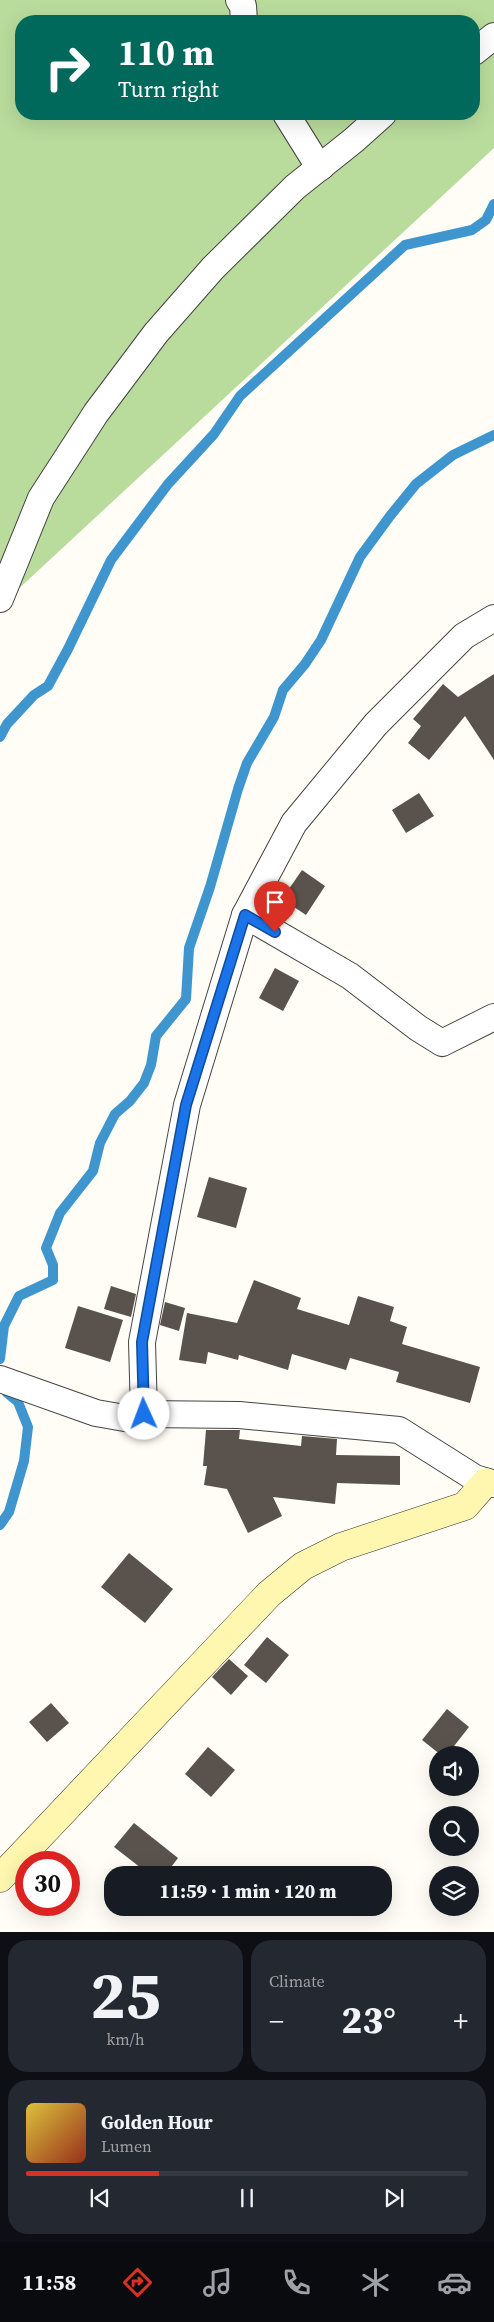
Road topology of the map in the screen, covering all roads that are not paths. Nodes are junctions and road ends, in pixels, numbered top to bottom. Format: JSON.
{"nodes":[{"id":1,"x":239,"y":0,"type":"edge"},
{"id":2,"x":244,"y":15,"type":"edge"},
{"id":3,"x":494,"y":36,"type":"edge"},
{"id":4,"x":480,"y":47,"type":"edge"},
{"id":5,"x":290,"y":120,"type":"edge"},
{"id":6,"x":376,"y":120,"type":"edge"},
{"id":7,"x":321,"y":166,"type":"junction"},
{"id":8,"x":0,"y":599,"type":"edge"},
{"id":9,"x":494,"y":618,"type":"edge"},
{"id":10,"x":245,"y":915,"type":"junction"},
{"id":11,"x":494,"y":1017,"type":"edge"},
{"id":12,"x":0,"y":1379,"type":"edge"},
{"id":13,"x":144,"y":1414,"type":"junction"},
{"id":14,"x":490,"y":1483,"type":"edge"},
{"id":15,"x":0,"y":1878,"type":"edge"}],
"edges":[{"from":1,"to":2,"type":"street"},
{"from":3,"to":4,"type":"street"},
{"from":5,"to":7,"type":"street"},
{"from":6,"to":7,"type":"street"},
{"from":7,"to":8,"type":"street"},
{"from":9,"to":10,"type":"street"},
{"from":10,"to":11,"type":"street"},
{"from":10,"to":13,"type":"street"},
{"from":12,"to":13,"type":"street"},
{"from":13,"to":14,"type":"street"},
{"from":14,"to":15,"type":"street"}]}
